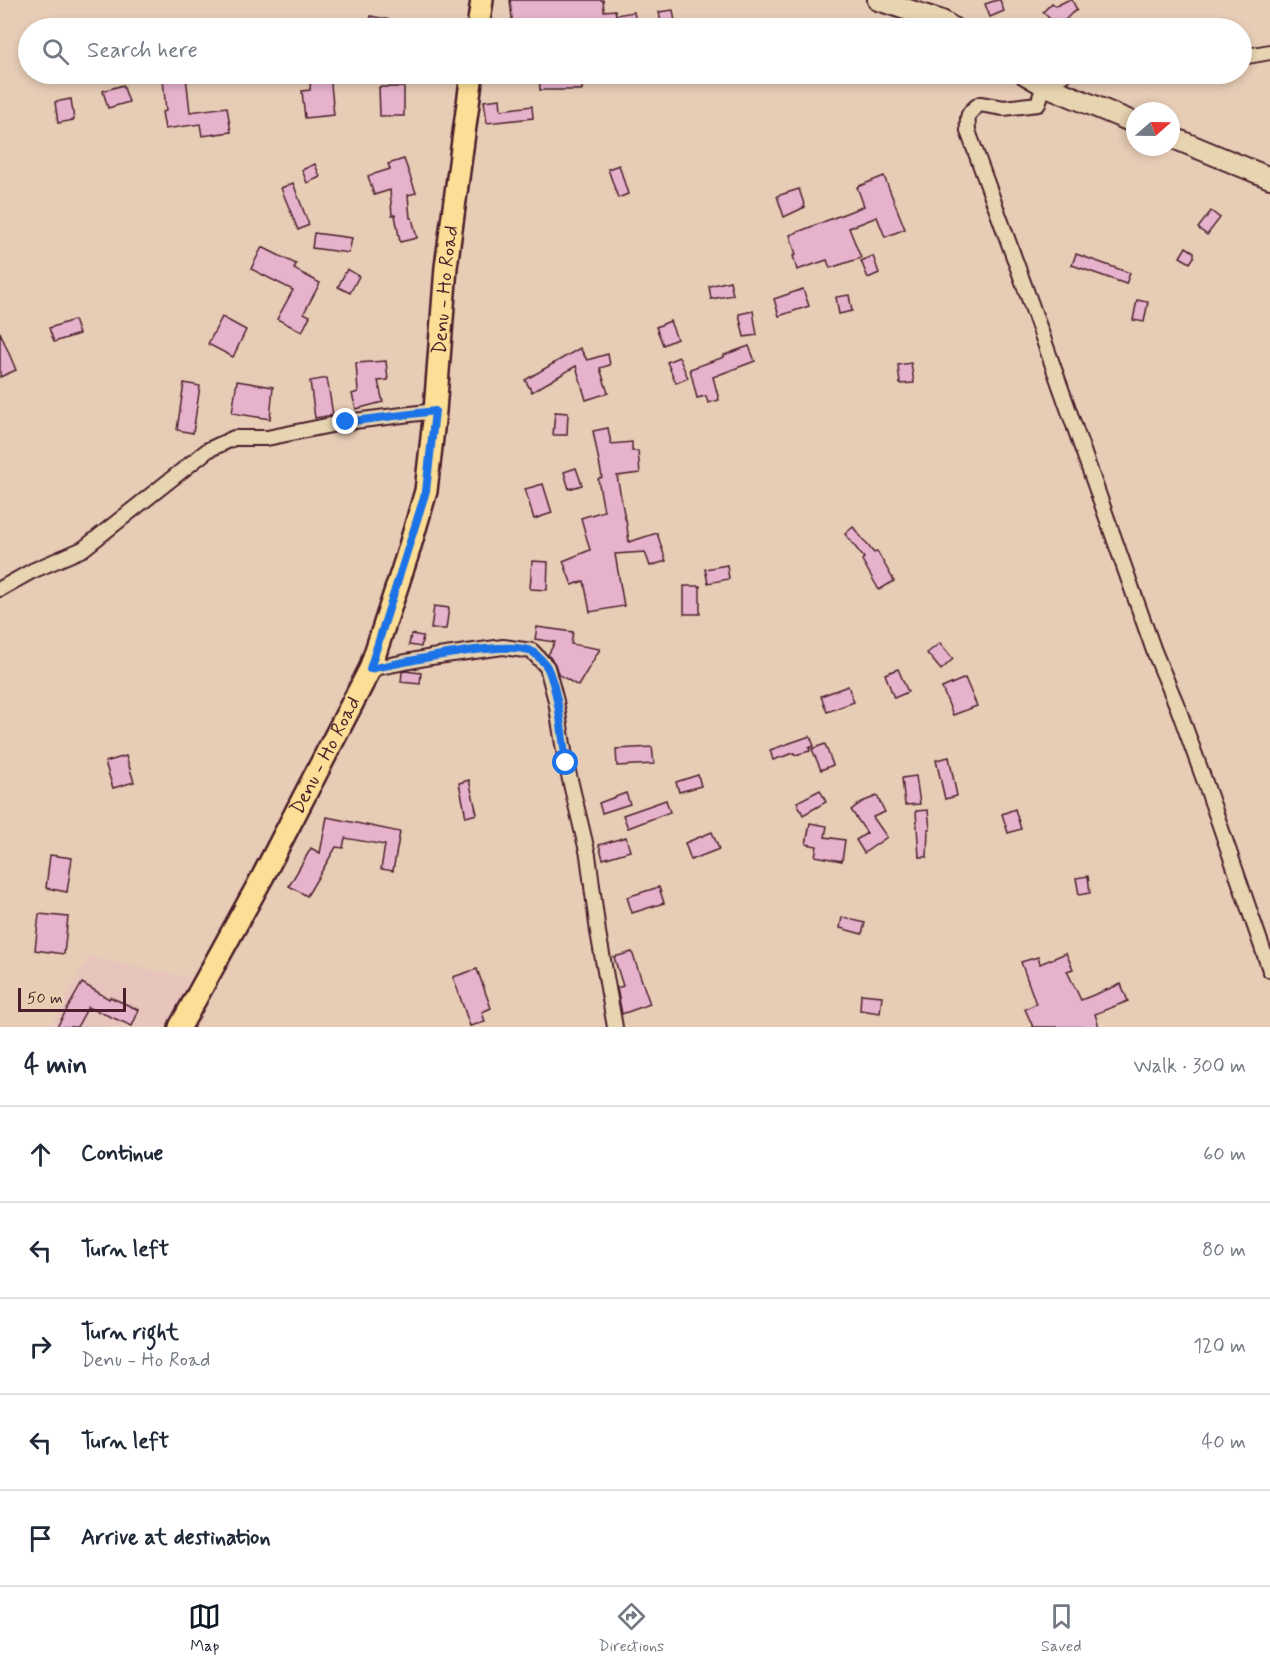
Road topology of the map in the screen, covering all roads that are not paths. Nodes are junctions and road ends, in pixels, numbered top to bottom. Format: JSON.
{"nodes":[{"id":1,"x":482,"y":0,"type":"edge"},
{"id":2,"x":886,"y":2,"type":"edge"},
{"id":3,"x":479,"y":18,"type":"edge"},
{"id":4,"x":933,"y":18,"type":"edge"},
{"id":5,"x":1270,"y":52,"type":"edge"},
{"id":6,"x":1252,"y":55,"type":"edge"},
{"id":7,"x":471,"y":84,"type":"edge"},
{"id":8,"x":1044,"y":85,"type":"joint"},
{"id":9,"x":1126,"y":119,"type":"edge"},
{"id":10,"x":1180,"y":141,"type":"edge"},
{"id":11,"x":1270,"y":178,"type":"edge"},
{"id":12,"x":435,"y":411,"type":"junction"},
{"id":13,"x":0,"y":589,"type":"edge"},
{"id":14,"x":370,"y":669,"type":"junction"},
{"id":15,"x":1270,"y":970,"type":"edge"},
{"id":16,"x":180,"y":1027,"type":"edge"},
{"id":17,"x":615,"y":1027,"type":"edge"}],
"edges":[{"from":1,"to":3,"type":"main road"},
{"from":2,"to":4,"type":"main road"},
{"from":5,"to":6,"type":"street"},
{"from":7,"to":12,"type":"main road","name":"Denu - Ho Road"},
{"from":8,"to":9,"type":"main road"},
{"from":8,"to":15,"type":"street"},
{"from":10,"to":11,"type":"main road"},
{"from":12,"to":13,"type":"street"},
{"from":12,"to":14,"type":"main road","name":"Denu - Ho Road"},
{"from":14,"to":16,"type":"main road","name":"Denu - Ho Road"},
{"from":14,"to":17,"type":"street"}]}
